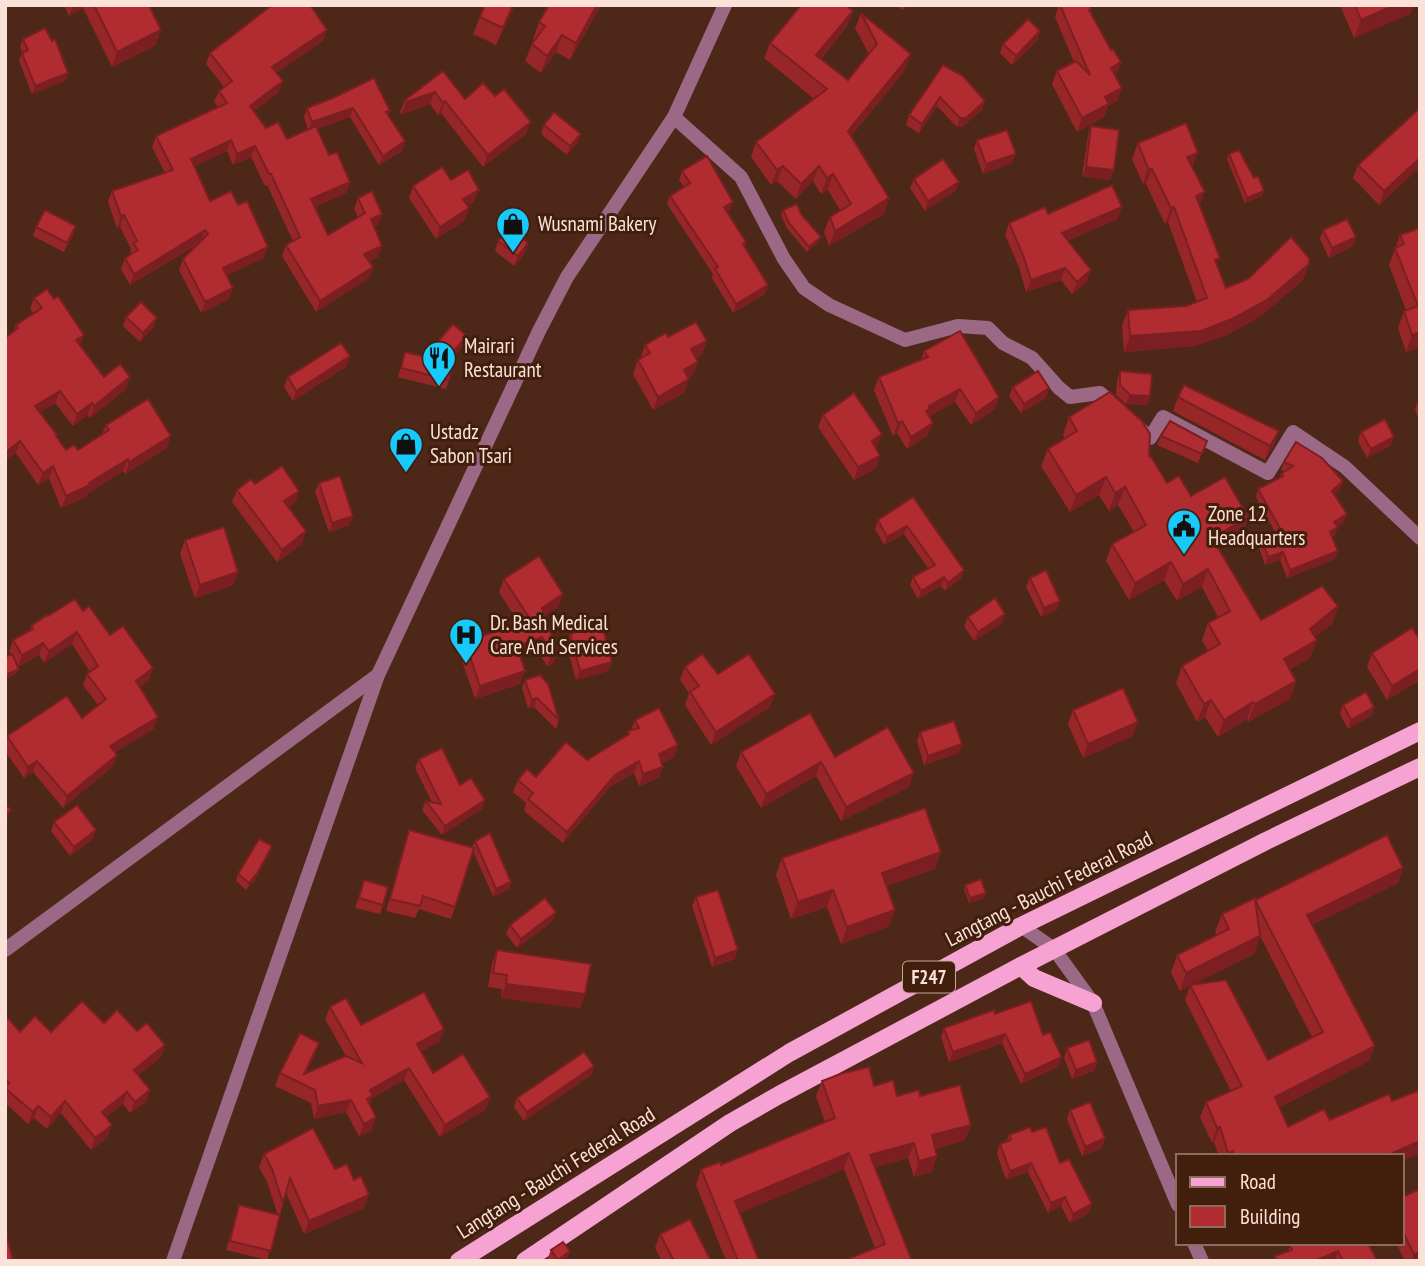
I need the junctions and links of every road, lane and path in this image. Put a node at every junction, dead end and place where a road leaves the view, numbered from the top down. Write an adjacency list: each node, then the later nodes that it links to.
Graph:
1 (724, 5): 2 (street)
2 (674, 117): 3 (street); 4 (street)
3 (1420, 538)
4 (378, 675): 9 (street); 15 (street)
5 (1420, 731): 7 (main road, Langtang - Bauchi Federal Road / F247)
6 (1420, 767): 8 (main road, F247)
7 (1021, 926): 8 (street); 16 (main road, Langtang - Bauchi Federal Road / F247)
8 (1054, 949): 10 (main road, F247); 11 (street)
9 (5, 950)
10 (1021, 965): 11 (main road); 14 (main road, F247)
11 (1093, 1003): 12 (street)
12 (1176, 1200)
13 (1195, 1245): 18 (street)
14 (544, 1255): 17 (main road, F247)
15 (173, 1261)
16 (459, 1261)
17 (525, 1261)
18 (1202, 1261)

